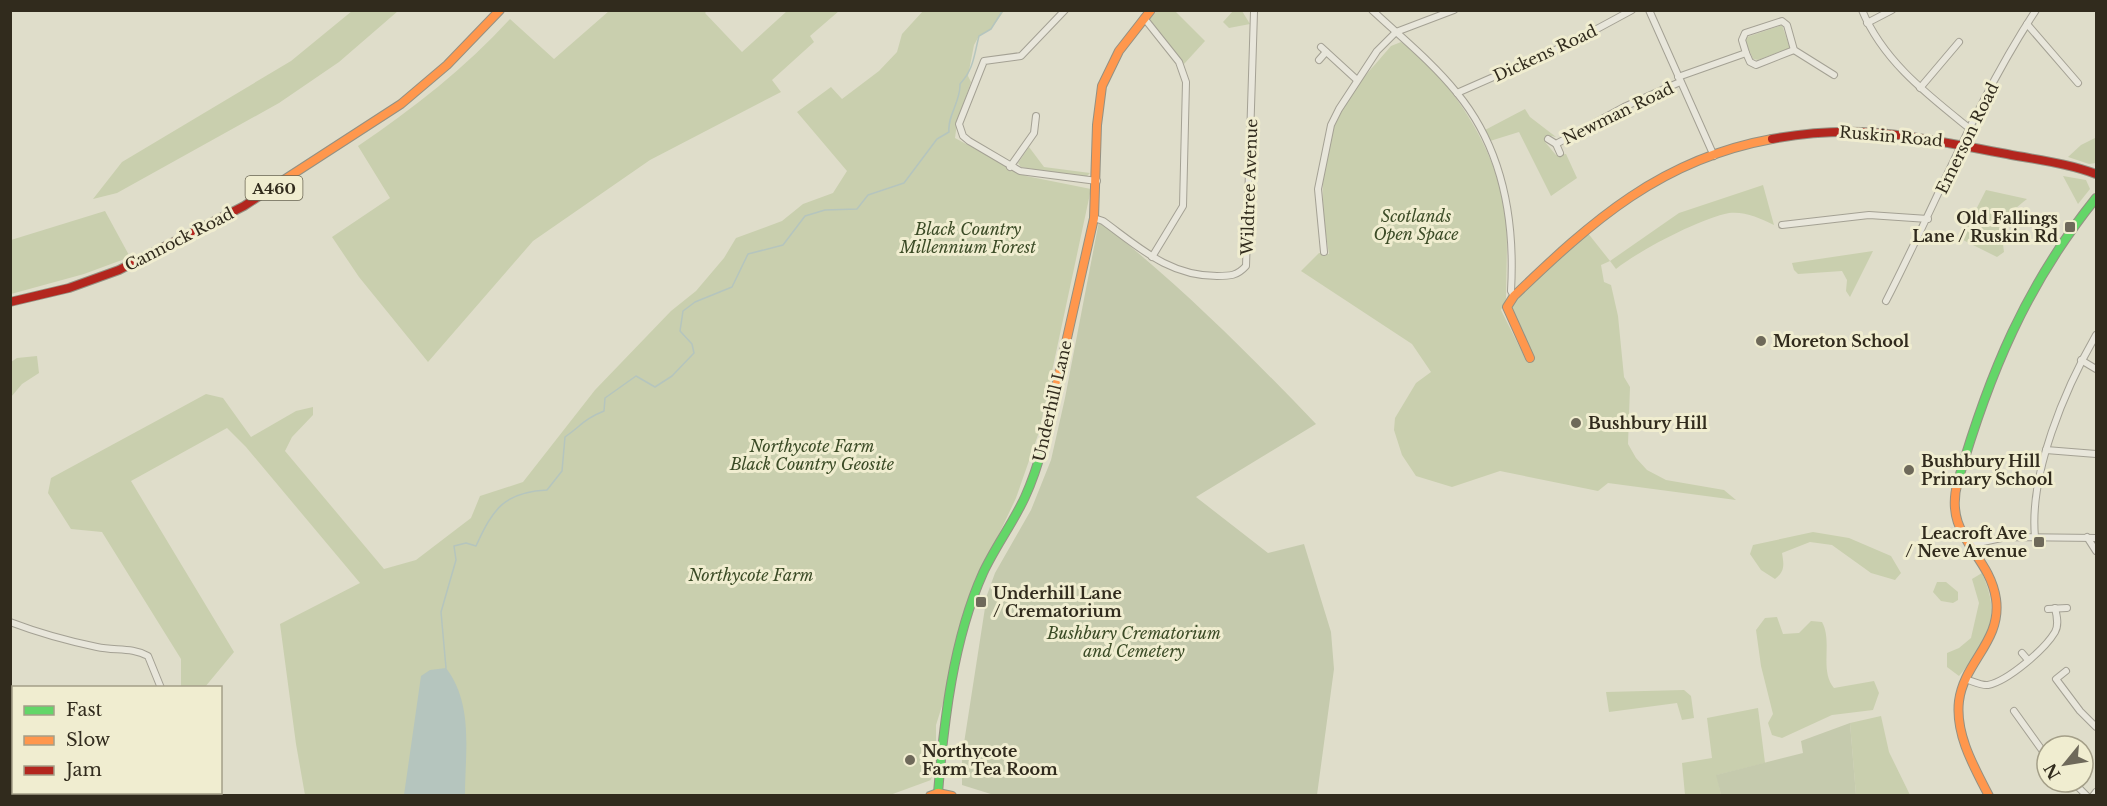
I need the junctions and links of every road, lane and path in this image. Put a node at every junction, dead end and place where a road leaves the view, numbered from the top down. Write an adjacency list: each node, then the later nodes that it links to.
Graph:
1 (500, 10): 46 (main road, Cannock Road / A460)
2 (1065, 10): 35 (street)
3 (1151, 10): 12 (main road, Underhill Lane)
4 (1372, 10): 15 (street)
5 (1454, 10): 15 (street)
6 (1632, 10): 27 (street, Dickens Road)
7 (1649, 10): 23 (street)
8 (1862, 10): 13 (street)
9 (1892, 10): 13 (street)
10 (2036, 10): 14 (street, Emerson Road)
11 (1254, 11): 43 (street, Wildtree Avenue)
12 (1144, 18): 37 (main road, Underhill Lane); 43 (street)
13 (1867, 23): 26 (street)
14 (2027, 24): 25 (street); 29 (street, Emerson Road)
15 (1396, 32): 24 (street); 27 (street)
16 (1959, 42): 26 (street)
17 (1321, 47): 19 (street)
18 (1794, 50): 20 (street); 20 (street); 22 (street)
19 (1326, 52): 21 (street); 24 (street)
20 (1746, 53): 23 (street, Newman Road)
21 (1319, 60)
22 (1834, 75)
23 (1679, 79): 31 (street, Newman Road); 34 (street)
24 (1358, 80): 42 (street)
25 (2078, 83)
26 (1920, 88): 29 (street)
27 (1457, 93): 44 (street)
28 (1036, 116): 35 (street)
29 (1969, 128): 32 (street, Emerson Road)
30 (1548, 139): 31 (street, Newman Road)
31 (1556, 144): 33 (street, Newman Road)
32 (1962, 144): 34 (main road, Ruskin Road); 36 (main road, Ruskin Road); 40 (street, Emerson Road)
33 (1560, 153)
34 (1714, 156): 44 (main road, Ruskin Road)
35 (1010, 166): 37 (street)
36 (2097, 174)
37 (1097, 181): 39 (main road, Underhill Lane)
38 (2097, 198): 56 (main road)
39 (1094, 218): 43 (street, Wildtree Avenue); 69 (main road, Underhill Lane)
40 (1928, 219): 41 (street); 45 (street, Emerson Road)
41 (1782, 225)
42 (1324, 252)
43 (1152, 257)
44 (1514, 296): 48 (main road)
45 (1886, 301)
46 (10, 302)
47 (2097, 335): 49 (street)
48 (1530, 358)
49 (2081, 360): 50 (street); 51 (street)
50 (2097, 369)
51 (2046, 450): 52 (street); 53 (street)
52 (2097, 454)
53 (2036, 537): 54 (street); 56 (street)
54 (2087, 537): 55 (street); 57 (street)
55 (2097, 538)
56 (1969, 544): 63 (main road)
57 (2097, 551)
58 (2067, 608): 61 (street)
59 (10, 622): 64 (street)
60 (2022, 653): 61 (street)
61 (2028, 660): 63 (street)
62 (2066, 671): 66 (street)
63 (1965, 679): 71 (main road)
64 (161, 686)
65 (2014, 711): 67 (street)
66 (2097, 727)
67 (2035, 740)
68 (2097, 792): 72 (street)
69 (934, 794): 70 (main road)
70 (952, 795)
71 (1989, 795)
72 (2093, 795)

